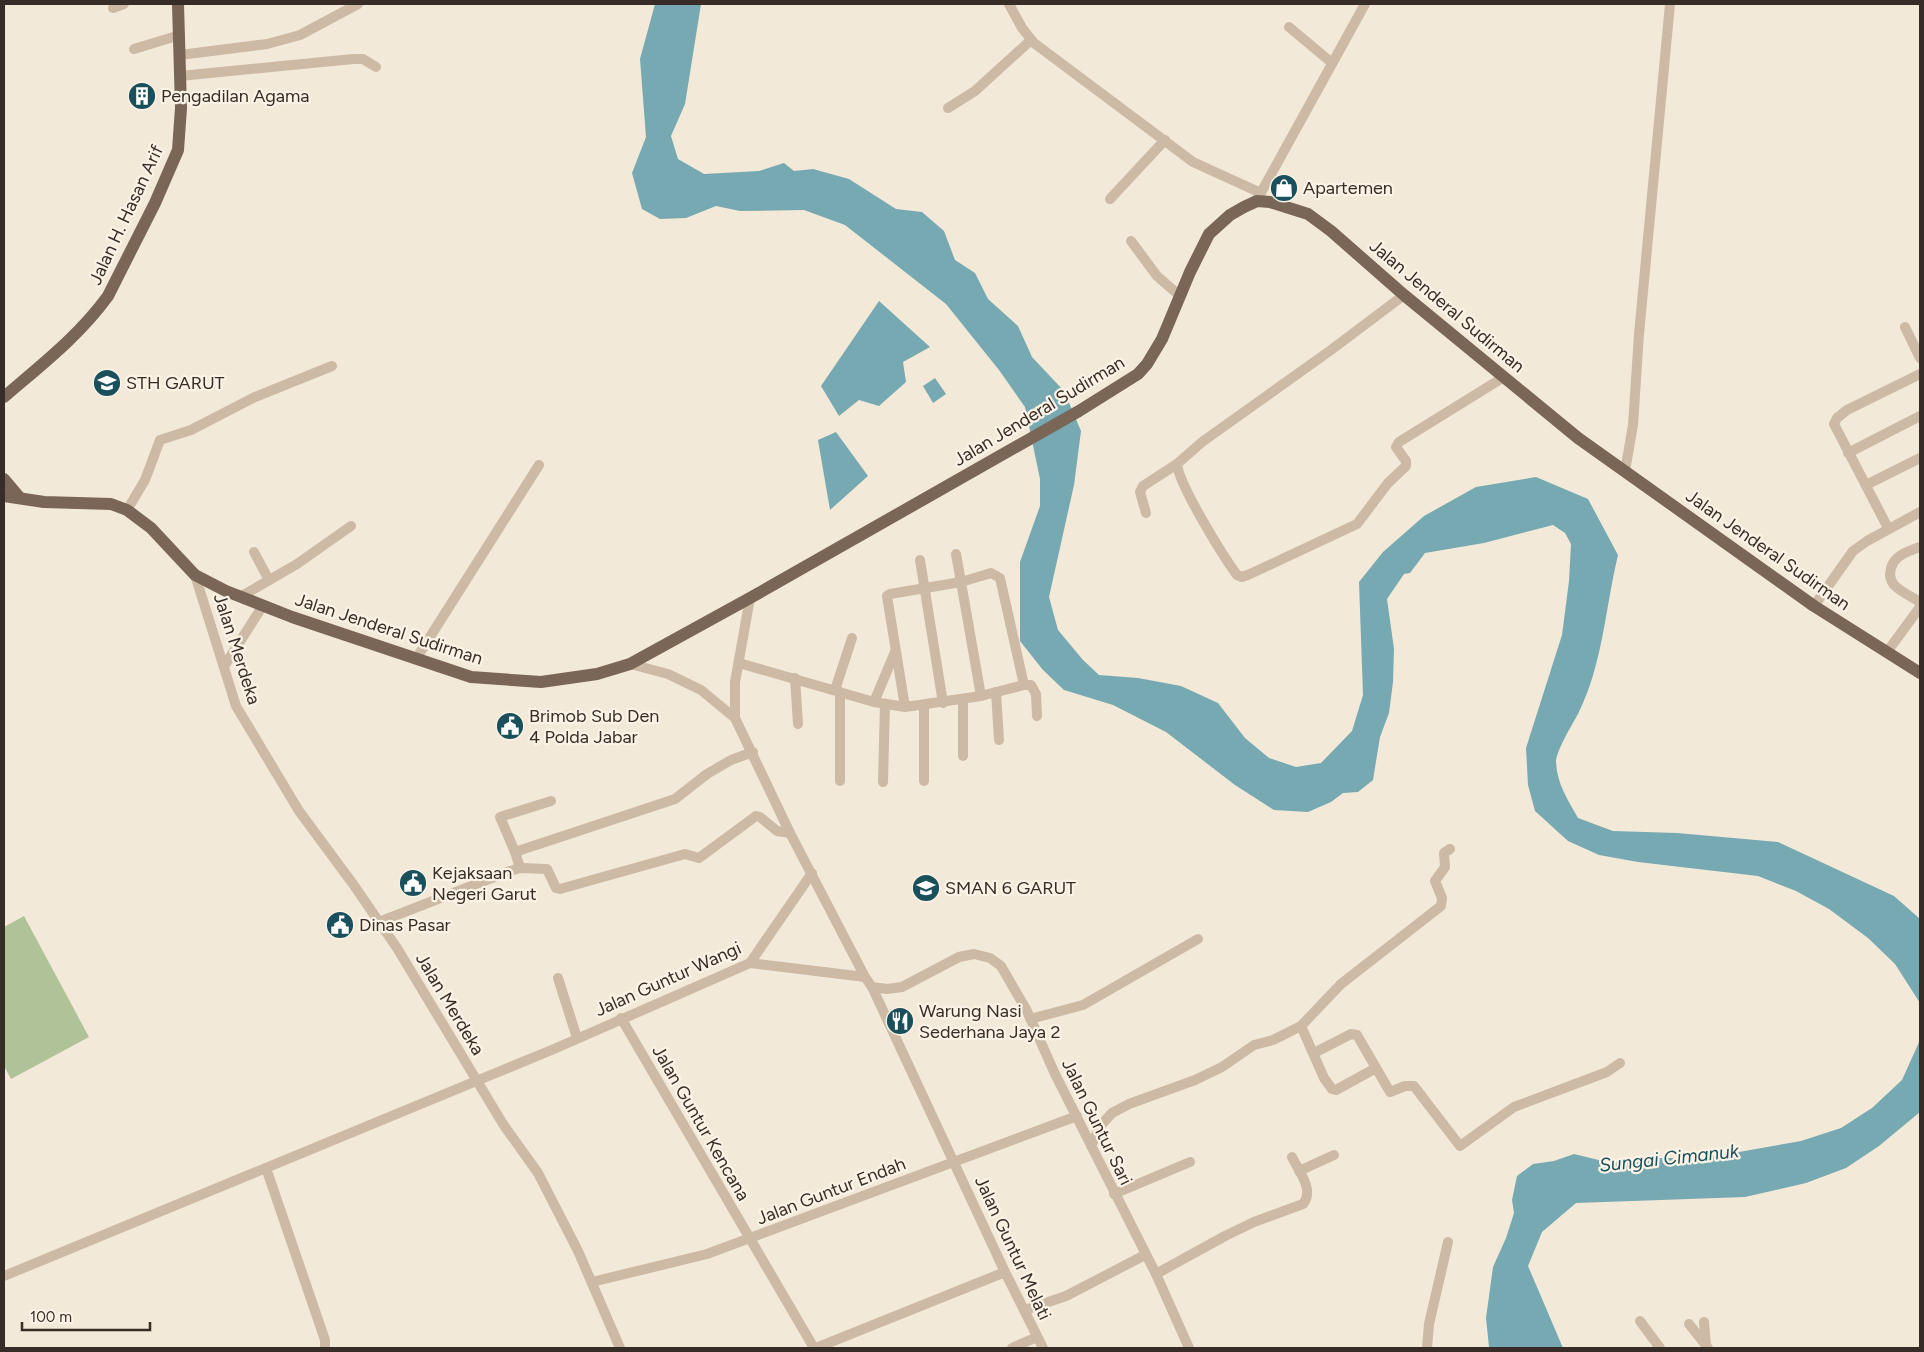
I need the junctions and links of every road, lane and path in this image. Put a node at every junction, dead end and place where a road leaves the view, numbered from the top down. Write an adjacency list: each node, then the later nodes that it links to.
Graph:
1 (124, 4): 7 (street)
2 (178, 4): 9 (main road, Jalan H. Hasan Arif)
3 (358, 4): 12 (street)
4 (1009, 4): 10 (street)
5 (1365, 4): 13 (street)
6 (1670, 4): 34 (street)
7 (113, 8)
8 (1290, 27): 13 (street)
9 (180, 35): 11 (street); 12 (main road, Jalan H. Hasan Arif)
10 (1031, 40): 16 (street); 17 (street)
11 (134, 49)
12 (180, 55): 15 (main road, Jalan H. Hasan Arif)
13 (1332, 63): 18 (street)
14 (376, 67): 15 (street)
15 (180, 76): 28 (main road, Jalan H. Hasan Arif)
16 (948, 108)
17 (1165, 140): 18 (street); 19 (street)
18 (1259, 197): 21 (main road, Jalan Jenderal Sudirman); 22 (main road, Jalan Jenderal Sudirman)
19 (1110, 199)
20 (1130, 241): 22 (street)
21 (1404, 295): 27 (main road, Jalan Jenderal Sudirman); 32 (street)
22 (1180, 296): 53 (main road, Jalan Jenderal Sudirman)
23 (1905, 327): 24 (street)
24 (1920, 358)
25 (332, 366): 39 (street)
26 (1920, 374): 30 (street)
27 (1504, 377): 32 (street); 34 (main road, Jalan Jenderal Sudirman)
28 (4, 396)
29 (1920, 416): 30 (street)
30 (1848, 453): 36 (street)
31 (1920, 458): 36 (street)
32 (1177, 464): 41 (street)
33 (539, 465): 61 (street)
34 (1625, 471): 55 (main road, Jalan Jenderal Sudirman)
35 (4, 479): 38 (main road)
36 (1866, 485): 43 (street)
37 (4, 496): 38 (main road, Jalan Jenderal Sudirman)
38 (20, 498): 39 (main road, Jalan Jenderal Sudirman)
39 (127, 510): 48 (main road, Jalan Jenderal Sudirman)
40 (1920, 512): 43 (street)
41 (1146, 513)
42 (351, 526): 49 (street)
43 (1888, 528): 55 (street)
44 (1920, 546): 54 (street)
45 (254, 552): 49 (street)
46 (956, 554): 50 (street)
47 (920, 560): 51 (street)
48 (195, 575): 52 (main road, Jalan Jenderal Sudirman); 64 (street, Jalan Merdeka)
49 (269, 580): 52 (street)
50 (961, 582): 51 (street); 67 (street); 70 (street)
51 (925, 587): 59 (street); 73 (street)
52 (240, 597): 56 (main road, Jalan Jenderal Sudirman)
53 (750, 598): 62 (street); 63 (main road, Jalan Jenderal Sudirman)
54 (1920, 602)
55 (1814, 606): 60 (main road, Jalan Jenderal Sudirman)
56 (262, 607): 61 (main road, Jalan Jenderal Sudirman); 64 (street)
57 (1920, 607): 60 (street)
58 (852, 638): 68 (street)
59 (895, 652): 72 (street); 76 (street)
60 (1887, 652): 65 (main road, Jalan Jenderal Sudirman)
61 (416, 658): 63 (main road, Jalan Jenderal Sudirman)
62 (739, 663): 66 (street); 78 (street)
63 (630, 664): 78 (street)
64 (225, 665): 92 (street, Jalan Merdeka)
65 (1920, 673)
66 (796, 678): 68 (street); 79 (street)
67 (1024, 685): 69 (street); 77 (street)
68 (837, 691): 72 (street); 83 (street)
69 (996, 692): 70 (street); 80 (street)
70 (981, 696): 71 (street)
71 (963, 699): 73 (street); 82 (street)
72 (874, 702): 74 (street)
73 (943, 703): 75 (street)
74 (885, 704): 76 (street); 85 (street)
75 (924, 705): 76 (street); 84 (street)
76 (905, 707)
77 (1037, 716)
78 (735, 718): 81 (street)
79 (798, 724)
80 (999, 740)
81 (753, 752): 87 (street); 89 (street)
82 (963, 756)
83 (840, 781)
84 (924, 781)
85 (883, 782)
86 (551, 801): 89 (street)
87 (790, 833): 90 (street); 91 (street)
88 (1450, 849): 100 (street)
89 (514, 852): 90 (street)
90 (520, 868): 92 (street)
91 (812, 873): 94 (street, Jalan Guntur Wangi); 95 (street)
92 (379, 922): 105 (street, Jalan Merdeka)
93 (1198, 938): 99 (street)
94 (750, 964): 95 (street); 98 (street, Jalan Guntur Wangi)
95 (865, 977): 97 (street)
96 (558, 978): 101 (street)
97 (872, 988): 99 (street, Jalan Guntur Sari); 110 (street, Jalan Guntur Melati)
98 (621, 1018): 101 (street, Jalan Guntur Wangi); 115 (street, Jalan Guntur Kencana)
99 (1030, 1019): 106 (street, Jalan Guntur Sari)
100 (1301, 1026): 102 (street); 107 (street)
101 (577, 1038): 105 (street, Jalan Guntur Wangi)
102 (1314, 1054): 104 (street); 104 (street)
103 (1620, 1063): 104 (street)
104 (1376, 1068)
105 (477, 1080): 112 (street, Jalan Guntur Wangi); 121 (street, Jalan Merdeka)
106 (1077, 1116): 107 (street, Jalan Guntur Sari); 110 (street, Jalan Guntur Endah)
107 (1091, 1146): 114 (street, Jalan Guntur Sari)
108 (1334, 1155): 113 (street)
109 (1292, 1157): 113 (street)
110 (954, 1162): 115 (street, Jalan Guntur Endah); 118 (street, Jalan Guntur Melati)
111 (1190, 1162): 114 (street)
112 (266, 1168): 120 (street, Jalan Guntur Wangi); 130 (street)
113 (1299, 1172): 119 (street)
114 (1114, 1194): 117 (street, Jalan Guntur Sari)
115 (750, 1238): 121 (street, Jalan Guntur Endah); 131 (street, Jalan Guntur Kencana)
116 (1448, 1242): 135 (street)
117 (1145, 1255): 119 (street, Jalan Guntur Sari); 122 (street)
118 (1005, 1272): 122 (street, Jalan Guntur Melati); 127 (street)
119 (1156, 1274): 134 (street, Jalan Guntur Sari)
120 (4, 1276)
121 (592, 1282): 128 (street, Jalan Merdeka)
122 (1025, 1310): 126 (street, Jalan Guntur Melati)
123 (1640, 1321): 136 (street)
124 (1704, 1322): 129 (street)
125 (1688, 1324): 129 (street)
126 (1037, 1337): 132 (street); 133 (street, Jalan Guntur Melati)
127 (830, 1346): 131 (street)
128 (616, 1347)
129 (1707, 1347)
130 (325, 1348)
131 (815, 1348)
132 (1012, 1348)
133 (1043, 1348)
134 (1189, 1348)
135 (1427, 1348)
136 (1660, 1348)

